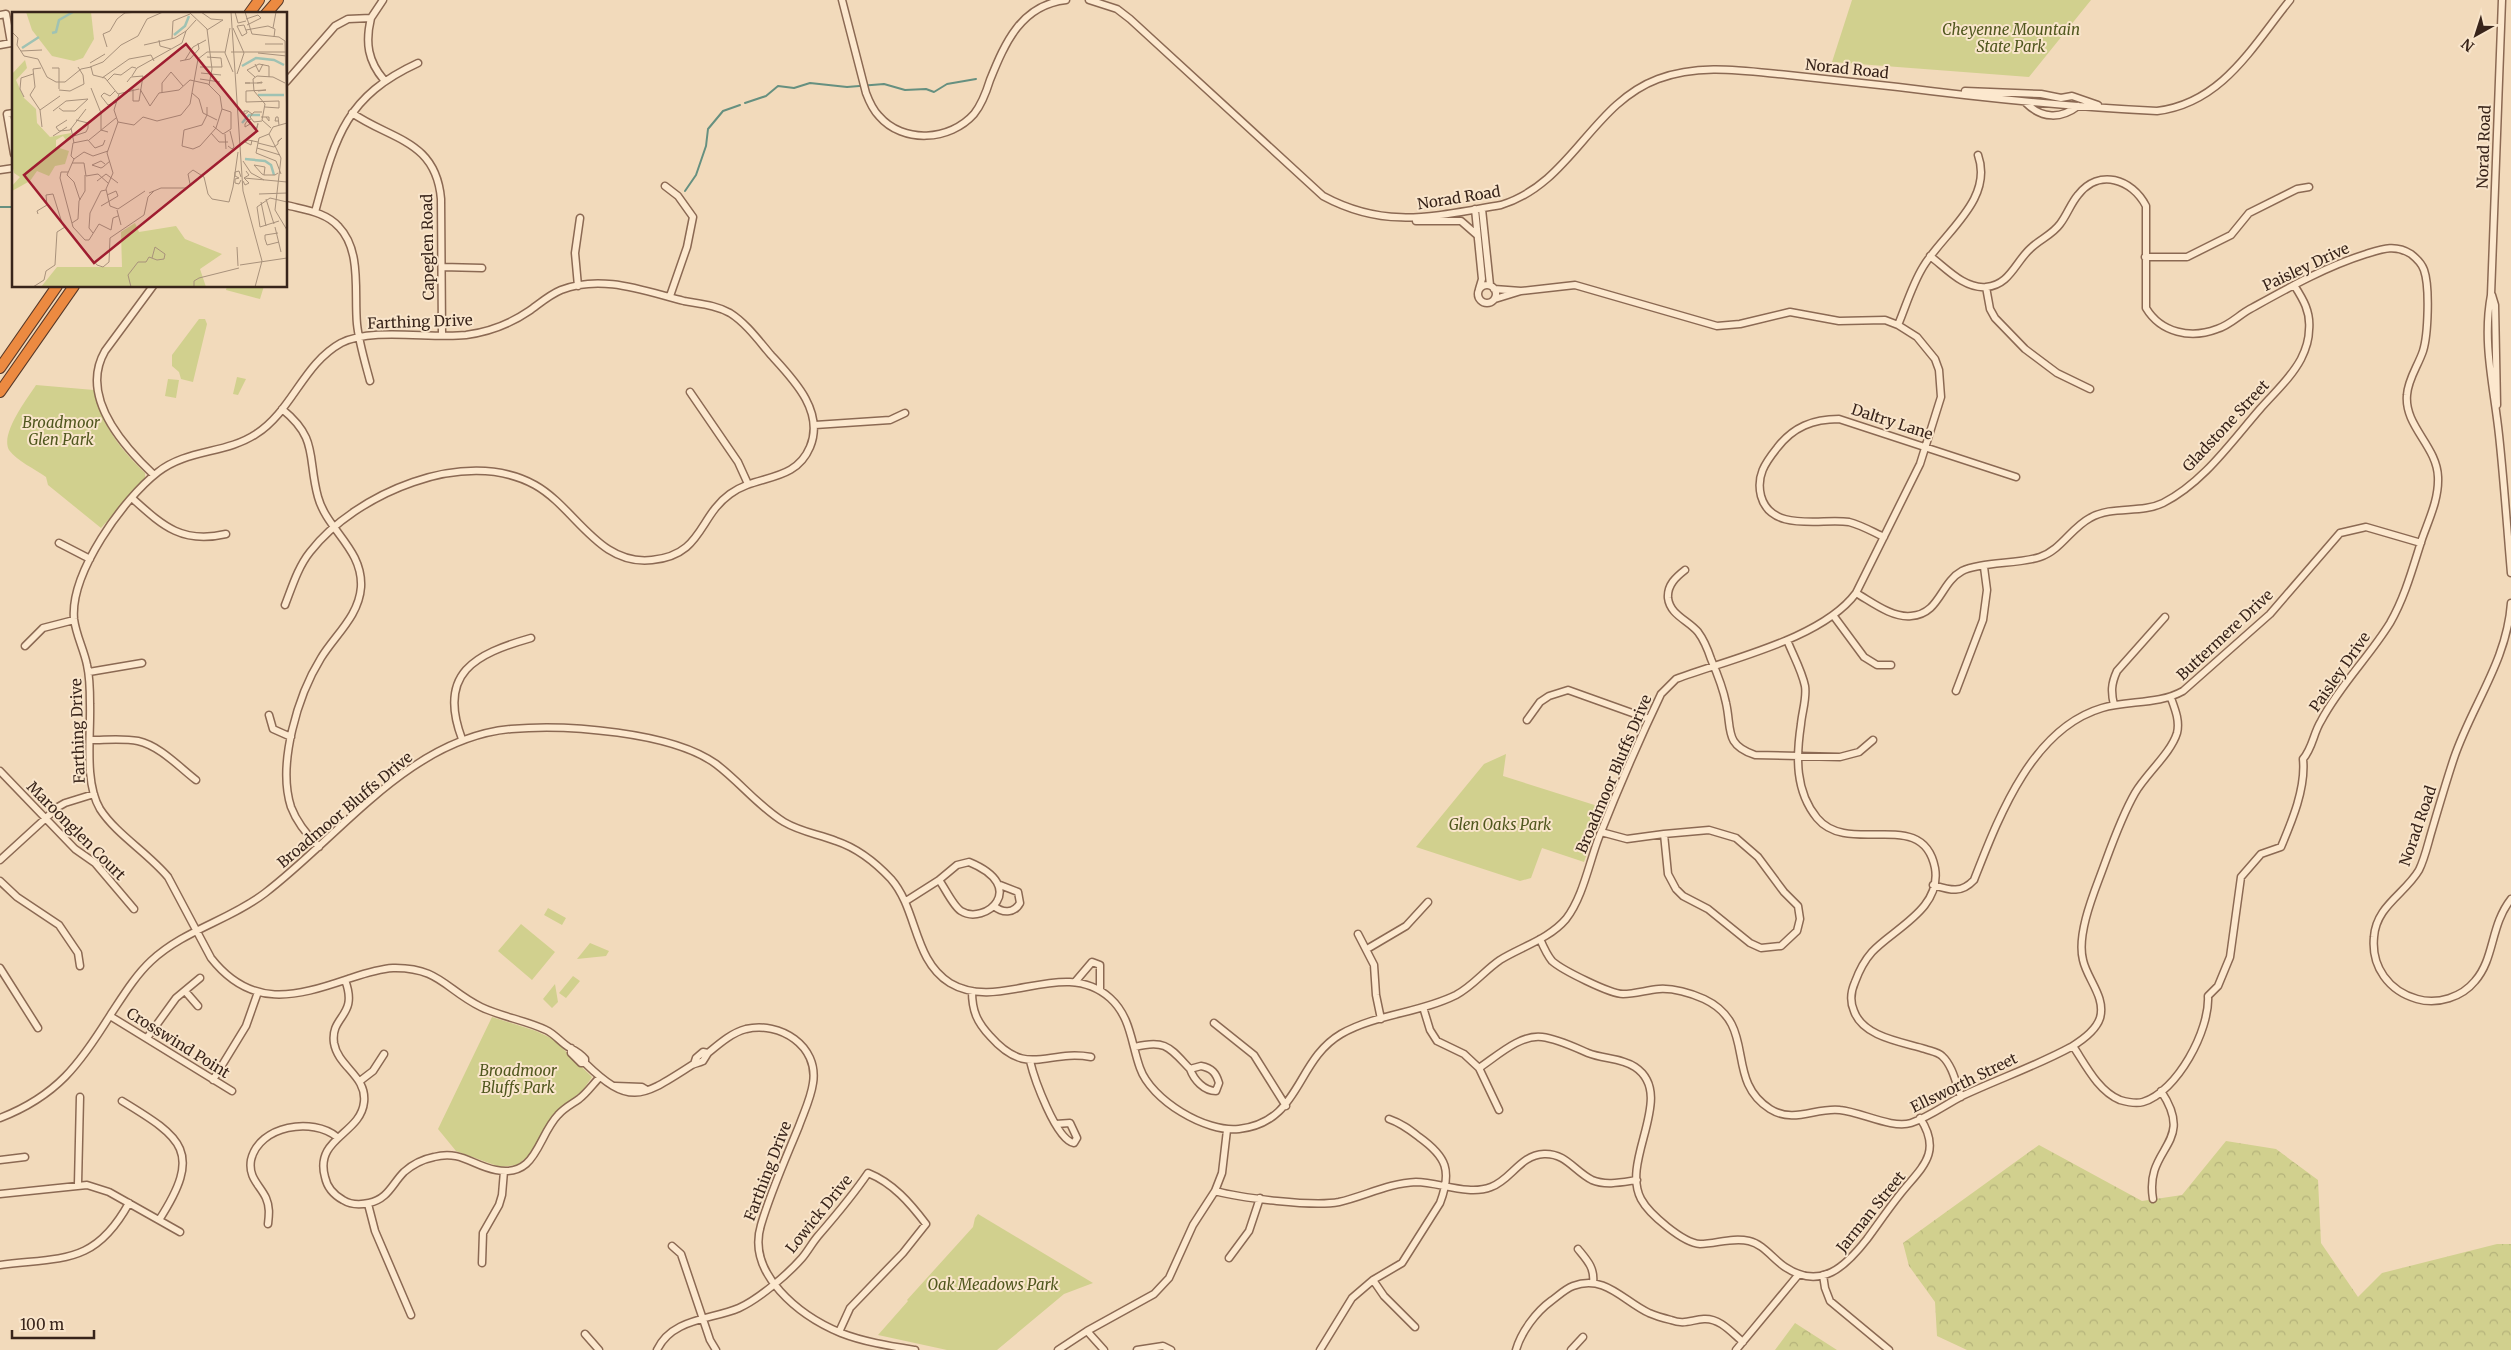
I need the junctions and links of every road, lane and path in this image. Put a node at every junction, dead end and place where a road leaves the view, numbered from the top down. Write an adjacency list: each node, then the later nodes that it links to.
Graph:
1 (277, 0): 10 (highway)
2 (383, 0): 12 (street)
3 (842, 0): 4 (street)
4 (1066, 0)
5 (1089, 0): 31 (street, Norad Road)
6 (2290, 0): 20 (street, Norad Road)
7 (2502, 0): 69 (street, Norad Road)
8 (258, 1): 9 (highway)
9 (250, 12)
10 (268, 12)
11 (0, 15): 13 (street)
12 (371, 18): 15 (street); 16 (street)
13 (0, 45)
14 (418, 63): 16 (street)
15 (288, 80)
16 (384, 80): 22 (street)
17 (1921, 90): 18 (street, Norad Road); 20 (street, Norad Road); 28 (street, Norad Road)
18 (2026, 103): 19 (street, Norad Road); 19 (street, Norad Road)
19 (2079, 106): 20 (street, Norad Road)
20 (2121, 109)
21 (12, 113): 23 (street)
22 (352, 113): 29 (street); 35 (street, Capeglen Road)
23 (12, 143)
24 (1978, 155): 33 (street)
25 (665, 186): 46 (street)
26 (2309, 187): 34 (street)
27 (288, 205): 29 (street)
28 (1478, 209): 31 (street, Norad Road); 32 (street); 39 (street)
29 (315, 212): 49 (street)
30 (580, 218): 38 (street)
31 (1405, 219): 32 (street)
32 (1478, 236): 44 (street)
33 (1930, 256): 40 (street); 48 (street)
34 (2145, 257): 37 (street, Paisley Drive); 40 (street, Paisley Drive)
35 (442, 267): 36 (street); 50 (street, Capeglen Road)
36 (482, 268)
37 (2294, 285): 67 (street, Paisley Drive); 71 (street, Gladstone Street)
38 (578, 286): 46 (street, Farthing Drive); 50 (street, Farthing Drive)
39 (1492, 287): 44 (street); 45 (street, Broadmoor Bluffs Drive); 47 (street)
40 (1986, 287): 53 (street)
41 (56, 288): 51 (highway)
42 (73, 288): 54 (highway)
43 (152, 288): 60 (street)
44 (1479, 289): 47 (street)
45 (1521, 291): 47 (street, Broadmoor Bluffs Drive); 48 (street, Broadmoor Bluffs Drive)
46 (670, 296): 58 (street, Farthing Drive)
47 (1494, 299)
48 (1898, 325): 59 (street, Broadmoor Bluffs Drive)
49 (359, 336): 50 (street, Farthing Drive); 52 (street); 56 (street, Farthing Drive)
50 (442, 336)
51 (0, 368)
52 (370, 380)
53 (2090, 389)
54 (0, 392)
55 (690, 392): 62 (street)
56 (282, 409): 60 (street, Farthing Drive); 64 (street)
57 (904, 413): 58 (street)
58 (815, 425): 62 (street)
59 (1926, 446): 61 (street, Daltry Lane); 66 (street, Broadmoor Bluffs Drive); 66 (street, Daltry Lane)
60 (154, 475): 63 (street, Farthing Drive)
61 (2016, 477)
62 (748, 484): 64 (street)
63 (133, 499): 65 (street); 70 (street, Farthing Drive)
64 (335, 528): 76 (street); 93 (street)
65 (226, 534)
66 (1884, 537): 74 (street, Broadmoor Bluffs Drive)
67 (2421, 543): 88 (street, Buttermere Drive); 146 (street, Paisley Drive)
68 (59, 544): 70 (street)
69 (2510, 545): 73 (street, Norad Road)
70 (90, 559): 79 (street, Farthing Drive)
71 (1984, 566): 74 (street, Gladstone Street); 87 (street)
72 (1685, 570): 84 (street)
73 (2511, 573)
74 (1856, 593): 77 (street, Broadmoor Bluffs Drive)
75 (2511, 603): 110 (street, Norad Road)
76 (285, 605)
77 (1832, 614): 81 (street, Broadmoor Bluffs Drive); 85 (street)
78 (2165, 617): 89 (street)
79 (74, 620): 82 (street); 86 (street, Farthing Drive)
80 (531, 638): 94 (street)
81 (1787, 640): 84 (street, Broadmoor Bluffs Drive); 97 (street)
82 (25, 646)
83 (142, 663): 86 (street)
84 (1714, 665): 91 (street, Broadmoor Bluffs Drive); 97 (street)
85 (1891, 665)
86 (88, 672): 95 (street, Farthing Drive)
87 (1956, 691)
88 (2171, 698): 89 (street, Buttermere Drive); 135 (street, Ellsworth Street)
89 (2114, 706): 109 (street, Buttermere Drive)
90 (269, 714): 93 (street)
91 (1649, 719): 92 (street); 102 (street, Broadmoor Bluffs Drive)
92 (1527, 720)
93 (291, 737): 104 (street)
94 (462, 739): 104 (street, Broadmoor Bluffs Drive); 111 (street, Broadmoor Bluffs Drive)
95 (90, 740): 99 (street); 100 (street, Farthing Drive)
96 (1873, 740): 97 (street)
97 (1798, 756): 109 (street)
98 (0, 771): 101 (street, Maroonglen Court)
99 (196, 780)
100 (94, 794): 101 (street); 115 (street, Farthing Drive)
101 (45, 818): 105 (street); 114 (street, Maroonglen Court)
102 (1601, 832): 103 (street); 117 (street, Broadmoor Bluffs Drive)
103 (1664, 834): 103 (street)
104 (319, 847): 115 (street, Broadmoor Bluffs Drive)
105 (0, 860)
106 (939, 880): 108 (street); 111 (street); 113 (street)
107 (0, 881): 119 (street)
108 (1000, 885): 113 (street); 113 (street)
109 (1934, 885): 148 (street)
110 (2511, 898)
111 (906, 901): 126 (street, Broadmoor Bluffs Drive)
112 (1428, 902): 118 (street)
113 (994, 906)
114 (134, 909)
115 (196, 931): 127 (street, Farthing Drive); 130 (street, Broadmoor Bluffs Drive)
116 (1358, 934): 118 (street)
117 (1540, 939): 129 (street, Broadmoor Bluffs Drive); 153 (street, Ellsworth Street)
118 (1366, 949): 131 (street)
119 (80, 966)
120 (0, 968): 133 (street)
121 (200, 978): 125 (street)
122 (345, 980): 127 (street, Farthing Drive); 142 (street, Farthing Drive); 144 (street)
123 (1075, 982): 124 (street, Broadmoor Bluffs Drive); 124 (street); 126 (street, Broadmoor Bluffs Drive)
124 (1100, 990): 136 (street, Broadmoor Bluffs Drive)
125 (185, 991): 128 (street); 134 (street)
126 (972, 991): 139 (street)
127 (258, 992): 143 (street)
128 (198, 1006)
129 (1423, 1007): 131 (street, Broadmoor Bluffs Drive); 140 (street)
130 (110, 1016): 134 (street, Crosswind Point); 152 (street, Broadmoor Bluffs Drive)
131 (1381, 1019): 150 (street, Broadmoor Bluffs Drive)
132 (1214, 1023): 150 (street)
133 (38, 1028)
134 (147, 1038): 143 (street, Crosswind Point)
135 (2073, 1046): 146 (street); 148 (street, Ellsworth Street)
136 (1135, 1047): 141 (street); 156 (street, Broadmoor Bluffs Drive)
137 (384, 1054): 144 (street)
138 (1090, 1057): 139 (street)
139 (1030, 1061): 155 (street)
140 (1479, 1068): 151 (street); 161 (street)
141 (1190, 1069): 141 (street)
142 (600, 1077): 160 (street); 181 (street, Farthing Drive)
143 (213, 1080): 145 (street, Crosswind Point)
144 (360, 1081): 157 (street)
145 (232, 1091)
146 (2161, 1091): 167 (street)
147 (80, 1097): 162 (street)
148 (1961, 1097): 153 (street, Ellsworth Street)
149 (122, 1101): 170 (street)
150 (1286, 1106): 156 (street, Broadmoor Bluffs Drive)
151 (1499, 1110)
152 (0, 1118)
153 (1920, 1118): 179 (street, Jarman Street)
154 (1389, 1119): 163 (street)
155 (1056, 1124)
156 (1227, 1130): 164 (street)
157 (337, 1137): 169 (street); 171 (street)
158 (25, 1157): 159 (street)
159 (0, 1160)
160 (504, 1171): 169 (street); 176 (street)
161 (1637, 1180): 163 (street); 178 (street)
162 (78, 1184): 165 (street); 168 (street)
163 (1445, 1185): 166 (street); 180 (street)
164 (1215, 1191): 166 (street); 186 (street)
165 (0, 1194)
166 (1260, 1198): 175 (street)
167 (2153, 1198)
168 (129, 1203): 170 (street); 177 (street)
169 (368, 1204): 183 (street)
170 (159, 1220): 172 (street)
171 (268, 1224)
172 (180, 1232)
173 (672, 1246): 184 (street)
174 (1578, 1249): 182 (street)
175 (1230, 1258)
176 (482, 1263)
177 (0, 1266)
178 (1799, 1274): 179 (street, Jarman Street); 190 (street)
179 (1823, 1275): 203 (street)
180 (1373, 1280): 185 (street); 199 (street)
181 (773, 1283): 184 (street, Lowick Drive); 187 (street, Farthing Drive); 187 (street, Lowick Drive)
182 (1593, 1283): 190 (street); 200 (street)
183 (411, 1315)
184 (703, 1319): 192 (street, Lowick Drive); 193 (street)
185 (1415, 1327)
186 (1087, 1331): 195 (street); 196 (street)
187 (840, 1332): 194 (street, Farthing Drive)
188 (585, 1334): 191 (street)
189 (1583, 1337): 201 (street)
190 (1743, 1342): 202 (street)
191 (599, 1350)
192 (657, 1350)
193 (716, 1350)
194 (914, 1350)
195 (1058, 1350)
196 (1104, 1350)
197 (1137, 1350): 198 (street)
198 (1171, 1350)
199 (1320, 1350)
200 (1516, 1350)
201 (1571, 1350)
202 (1736, 1350)
203 (1889, 1350)

